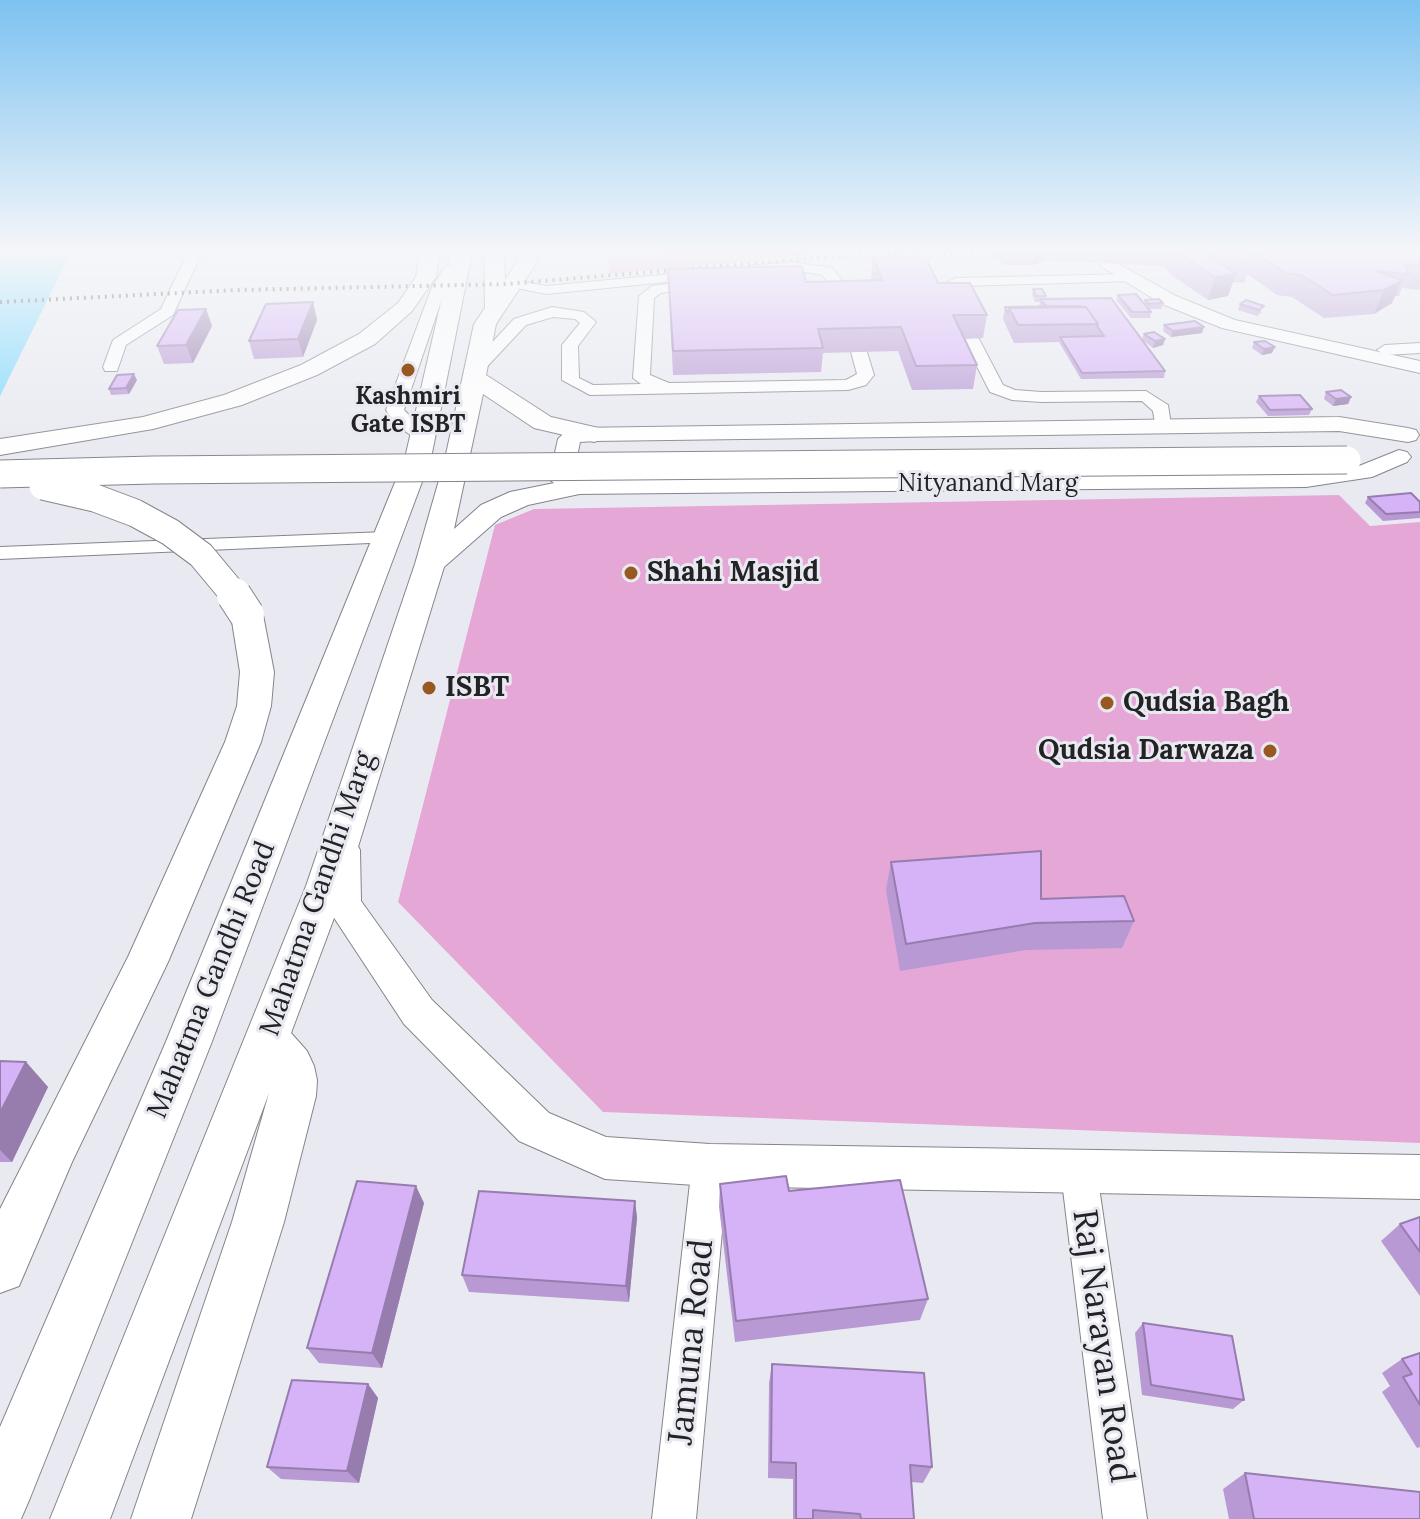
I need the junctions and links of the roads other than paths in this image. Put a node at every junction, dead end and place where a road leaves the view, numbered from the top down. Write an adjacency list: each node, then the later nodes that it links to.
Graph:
1 (151, 323): 16 (street)
2 (386, 323): 24 (highway)
3 (426, 323): 25 (street)
4 (451, 323): 25 (highway, Mahatma Gandhi Marg)
5 (486, 323): 18 (highway, Mahatma Gandhi Marg)
6 (520, 323): 18 (street)
7 (587, 323): 19 (street)
8 (645, 323): 19 (street)
9 (1226, 323): 17 (main road)
10 (1260, 323): 13 (main road)
11 (971, 339): 20 (street)
12 (1420, 348): 13 (street)
13 (1385, 350): 15 (main road)
14 (859, 352): 19 (street)
15 (1420, 358)
16 (111, 367)
17 (1420, 367)
18 (475, 373): 21 (highway); 25 (highway, Mahatma Gandhi Marg)
19 (669, 389)
20 (1162, 425): 21 (main road, Nityanand Marg); 23 (main road, Nityanand Marg)
21 (594, 434): 28 (main road)
22 (1326, 442): 23 (main road); 24 (highway)
23 (1412, 446): 26 (main road); 28 (main road, Nityanand Marg)
24 (0, 448)
25 (433, 452): 29 (highway, Mahatma Gandhi Road); 31 (highway, Mahatma Gandhi Marg)
26 (1347, 460): 27 (highway, bridge)
27 (0, 476): 37 (highway, bridge)
28 (574, 487): 31 (highway)
29 (386, 538): 30 (street); 38 (highway, Mahatma Gandhi Road)
30 (0, 553)
31 (430, 564): 32 (highway, Mahatma Gandhi Marg)
32 (343, 827): 33 (highway, Mahatma Gandhi Marg); 34 (main road)
33 (267, 1038): 39 (highway, Mahatma Gandhi Marg); 40 (highway)
34 (710, 1165): 35 (main road); 41 (street, Jamuna Road)
35 (1079, 1173): 36 (main road); 42 (street, Raj Narayan Road)
36 (1420, 1177)
37 (0, 1267)
38 (0, 1498)
39 (80, 1519)
40 (161, 1519)
41 (674, 1519)
42 (1125, 1519)

